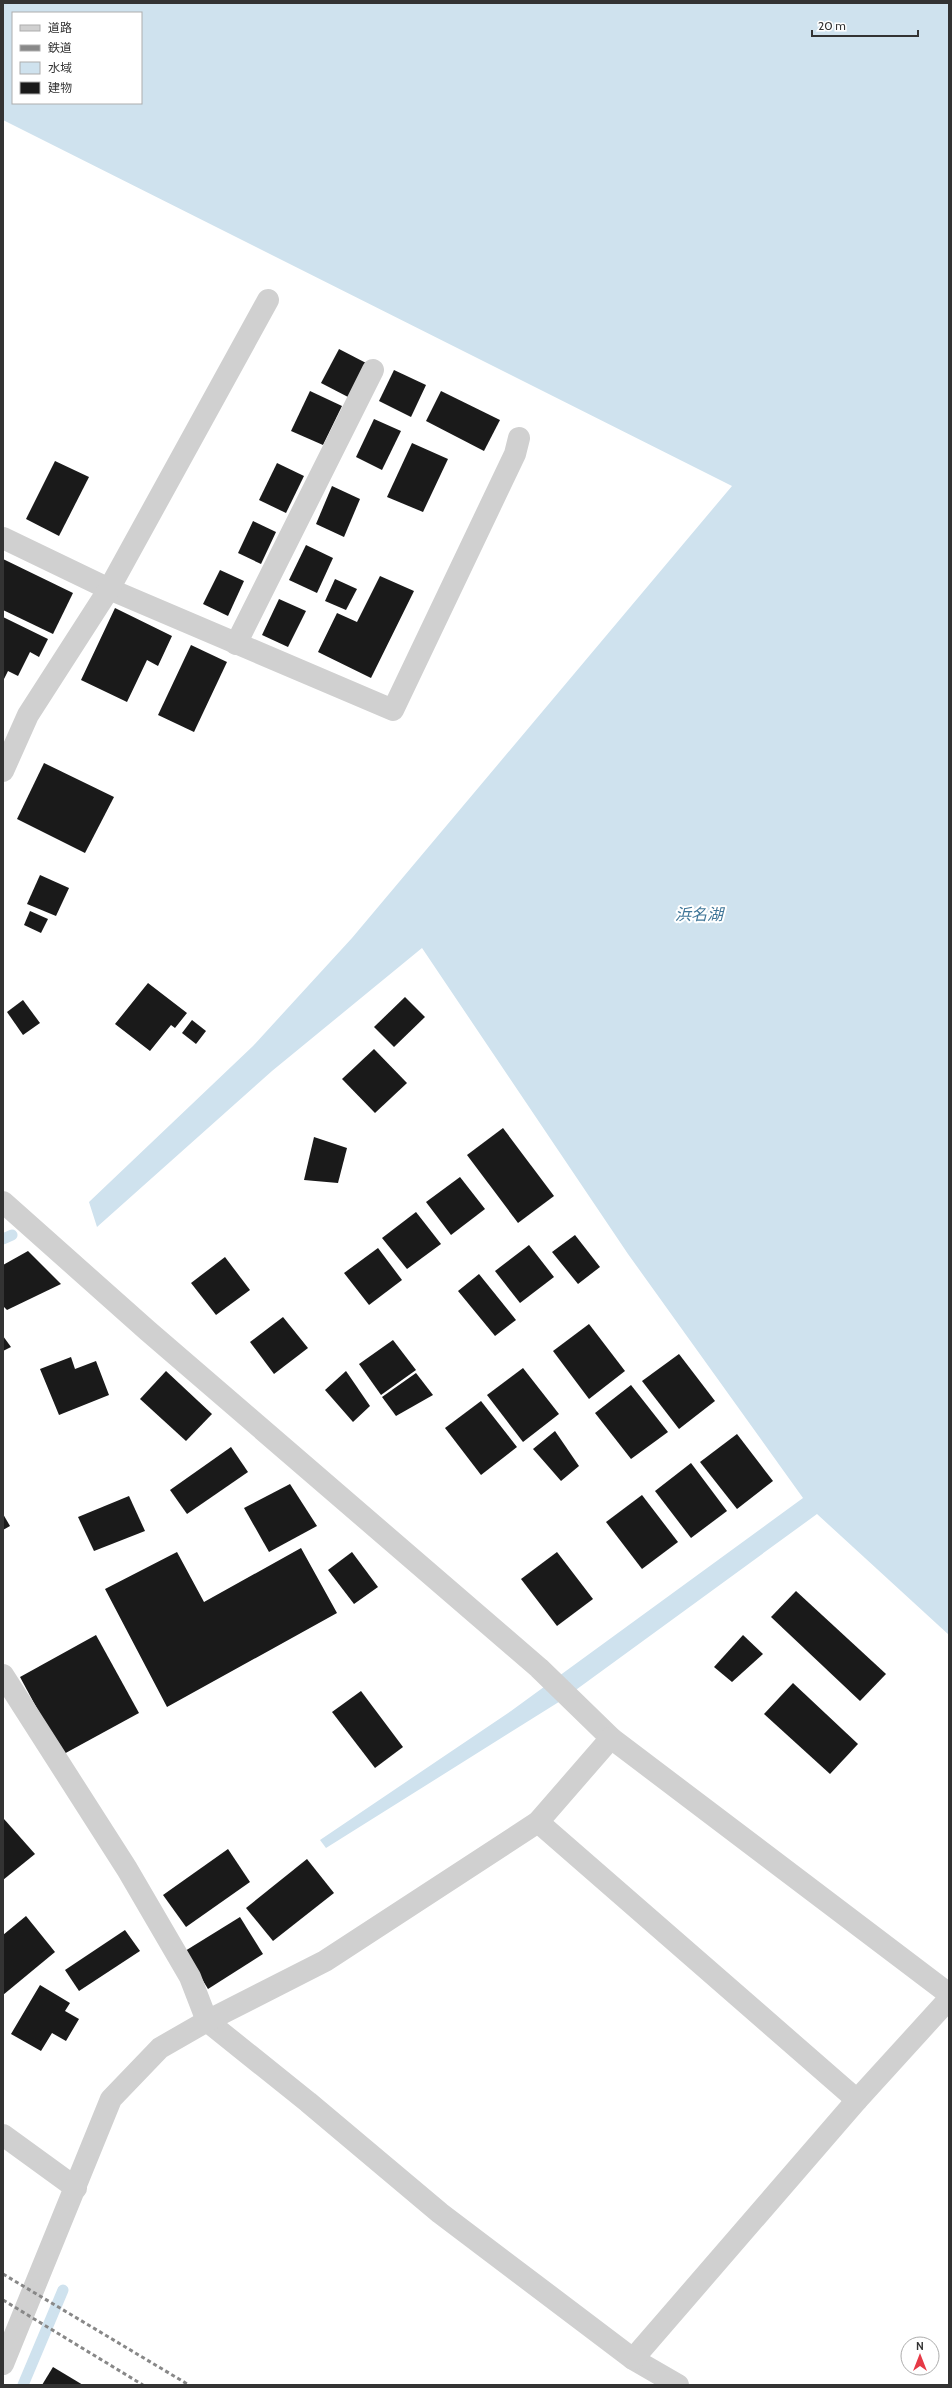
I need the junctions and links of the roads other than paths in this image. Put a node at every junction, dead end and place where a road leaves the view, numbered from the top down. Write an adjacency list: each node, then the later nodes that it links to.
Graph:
1 (268, 300): 5 (street)
2 (373, 370): 6 (street)
3 (519, 438): 6 (street)
4 (3, 538): 5 (street)
5 (109, 589): 6 (street); 7 (street)
6 (236, 644)
7 (3, 771)
8 (3, 1202): 10 (street)
9 (3, 1675): 14 (street)
10 (611, 1738): 11 (street); 12 (street)
11 (538, 1822): 14 (street); 15 (street)
12 (949, 1994)
13 (949, 1999): 15 (street)
14 (207, 2021): 17 (street); 18 (street)
15 (857, 2100): 18 (street)
16 (3, 2135): 17 (street)
17 (76, 2188): 19 (street)
18 (633, 2359): 20 (street)
19 (3, 2364)
20 (678, 2385)

